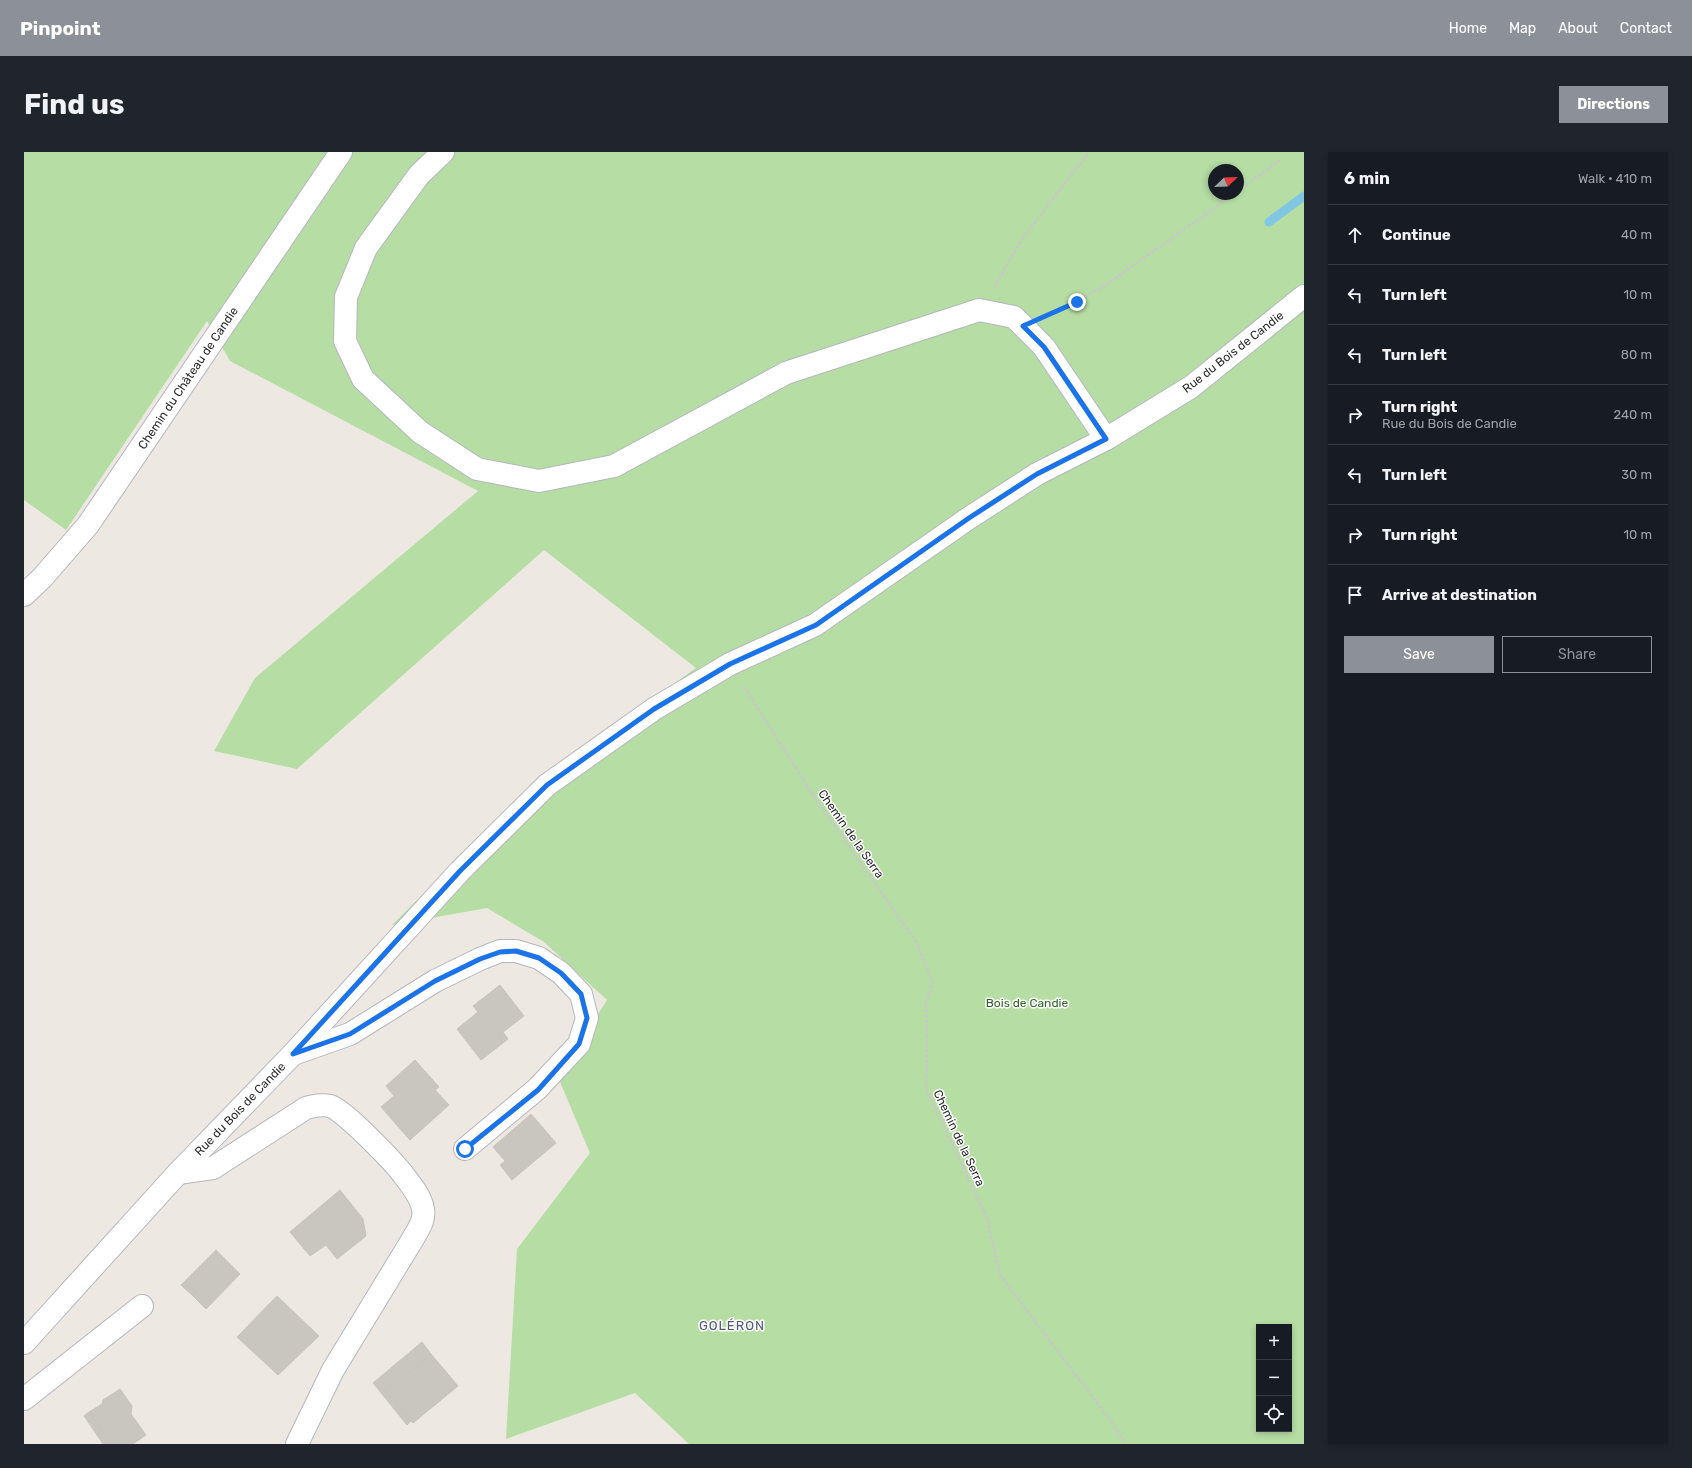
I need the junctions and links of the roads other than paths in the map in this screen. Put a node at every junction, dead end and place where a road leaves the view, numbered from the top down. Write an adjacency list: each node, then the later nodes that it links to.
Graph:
1 (341, 152): 5 (street, Chemin du Château de Candie)
2 (443, 152): 4 (street)
3 (1304, 296): 4 (street, Rue du Bois de Candie)
4 (1106, 439): 6 (street, Rue du Bois de Candie)
5 (24, 594)
6 (293, 1054): 7 (street); 8 (street, Rue du Bois de Candie)
7 (465, 1149)
8 (178, 1173): 10 (street, Rue du Bois de Candie); 12 (street)
9 (142, 1306): 11 (street)
10 (24, 1344)
11 (24, 1399)
12 (297, 1444)

